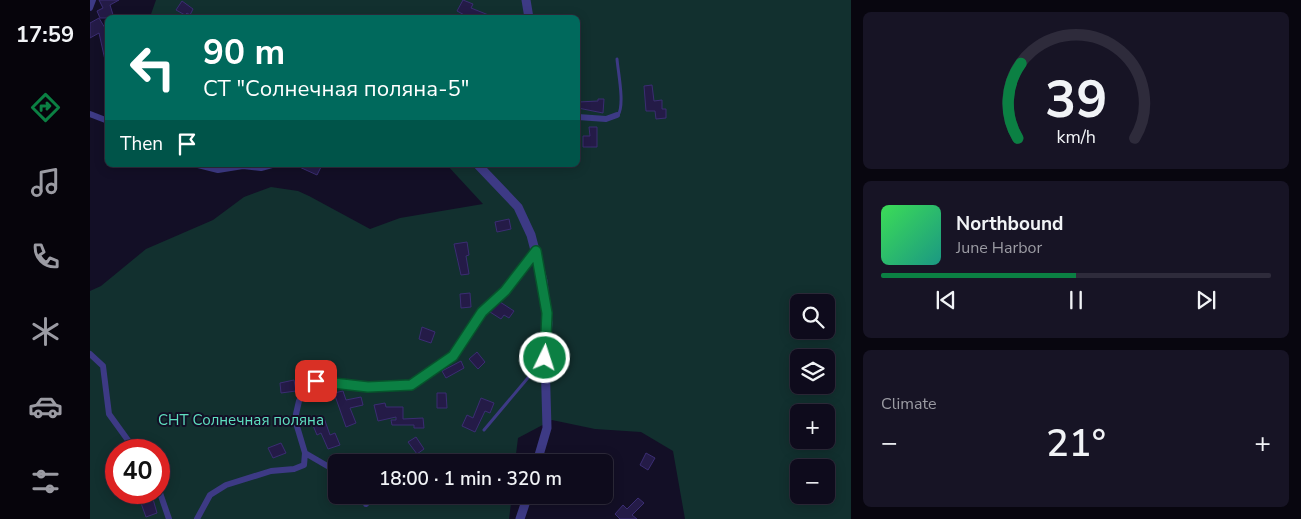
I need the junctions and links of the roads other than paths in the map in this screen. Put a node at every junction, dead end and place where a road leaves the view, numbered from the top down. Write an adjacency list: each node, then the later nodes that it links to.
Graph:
1 (93, 0): 3 (street)
2 (526, 0): 4 (street)
3 (90, 8)
4 (529, 15)
5 (617, 59): 7 (lane)
6 (90, 114): 9 (street)
7 (618, 115): 8 (street)
8 (580, 117)
9 (105, 120)
10 (206, 167): 11 (street)
11 (237, 167)
12 (252, 167): 13 (street)
13 (265, 167)
14 (480, 167): 15 (street)
15 (536, 251): 17 (street); 20 (street)
16 (90, 354): 19 (street)
17 (545, 358): 18 (lane); 21 (street)
18 (484, 430)
19 (127, 439)
20 (305, 453): 22 (street); 26 (street)
21 (539, 454)
22 (328, 467)
23 (164, 504): 25 (street)
24 (525, 504): 27 (street)
25 (169, 519)
26 (198, 519)
27 (520, 519)

